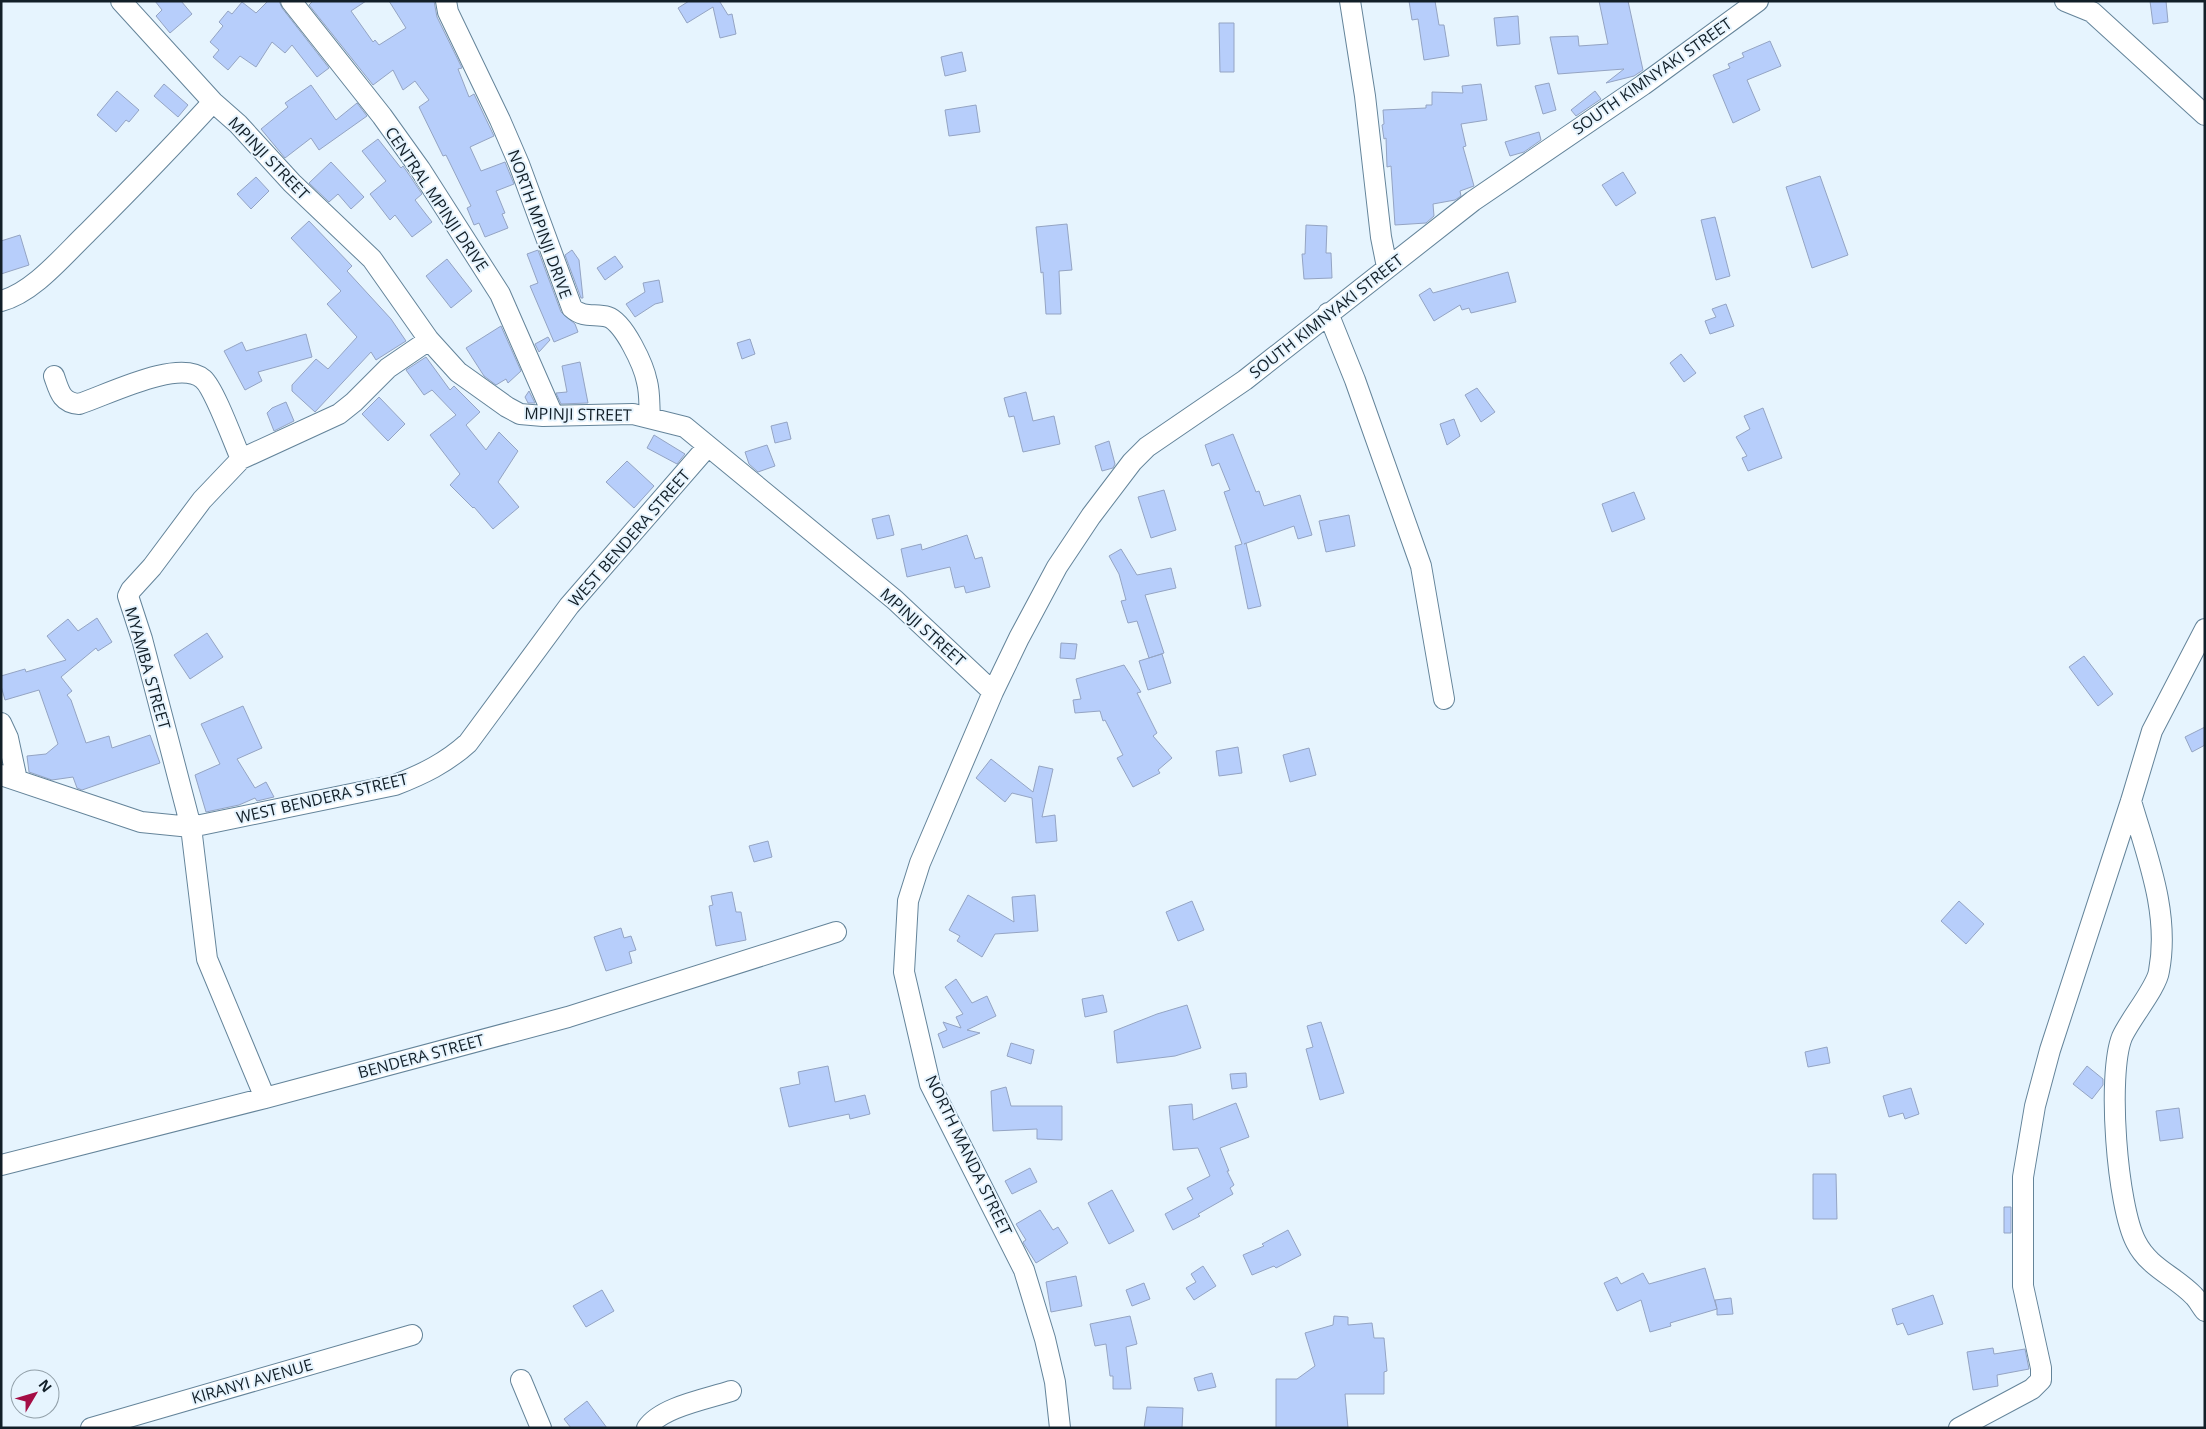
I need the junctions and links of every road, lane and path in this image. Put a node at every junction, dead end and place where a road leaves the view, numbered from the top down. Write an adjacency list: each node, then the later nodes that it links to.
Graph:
1 (122, 1): 7 (street, MPINJI STREET)
2 (291, 1): 14 (street, CENTRAL MPINJI DRIVE)
3 (446, 1): 15 (street, NORTH MPINJI DRIVE)
4 (1350, 1): 9 (street)
5 (1758, 1): 9 (street, SOUTH KIMNYAKI STREET)
6 (2065, 1): 8 (street)
7 (212, 102): 10 (street); 12 (street, MPINJI STREET)
8 (2205, 115)
9 (1387, 267): 11 (street, SOUTH KIMNYAKI STREET)
10 (1, 301)
11 (1328, 313): 19 (street, SOUTH KIMNYAKI STREET); 20 (street)
12 (429, 340): 14 (street, MPINJI STREET); 17 (street, MYAMBA STREET)
13 (54, 376): 17 (street)
14 (553, 415): 15 (street, MPINJI STREET)
15 (650, 417): 16 (street, MPINJI STREET)
16 (708, 446): 19 (street, MPINJI STREET); 25 (street, WEST BENDERA STREET)
17 (241, 459): 25 (street, MYAMBA STREET)
18 (2205, 629): 24 (street)
19 (993, 692): 21 (street, SOUTH KIMNYAKI STREET)
20 (1444, 699)
21 (984, 713): 36 (street, NORTH MANDA STREET)
22 (1, 722): 23 (street)
23 (9, 777): 25 (street, WEST BENDERA STREET)
24 (2131, 801): 29 (street); 37 (street)
25 (191, 827): 27 (street, MYAMBA STREET)
26 (836, 932): 27 (street, BENDERA STREET)
27 (265, 1098): 28 (street, BENDERA STREET)
28 (1, 1165)
29 (2205, 1311)
30 (412, 1335): 33 (street, KIRANYI AVENUE)
31 (521, 1380): 34 (street)
32 (731, 1391): 35 (street)
33 (99, 1427)
34 (541, 1428)
35 (647, 1428)
36 (1060, 1428)
37 (1959, 1428)

